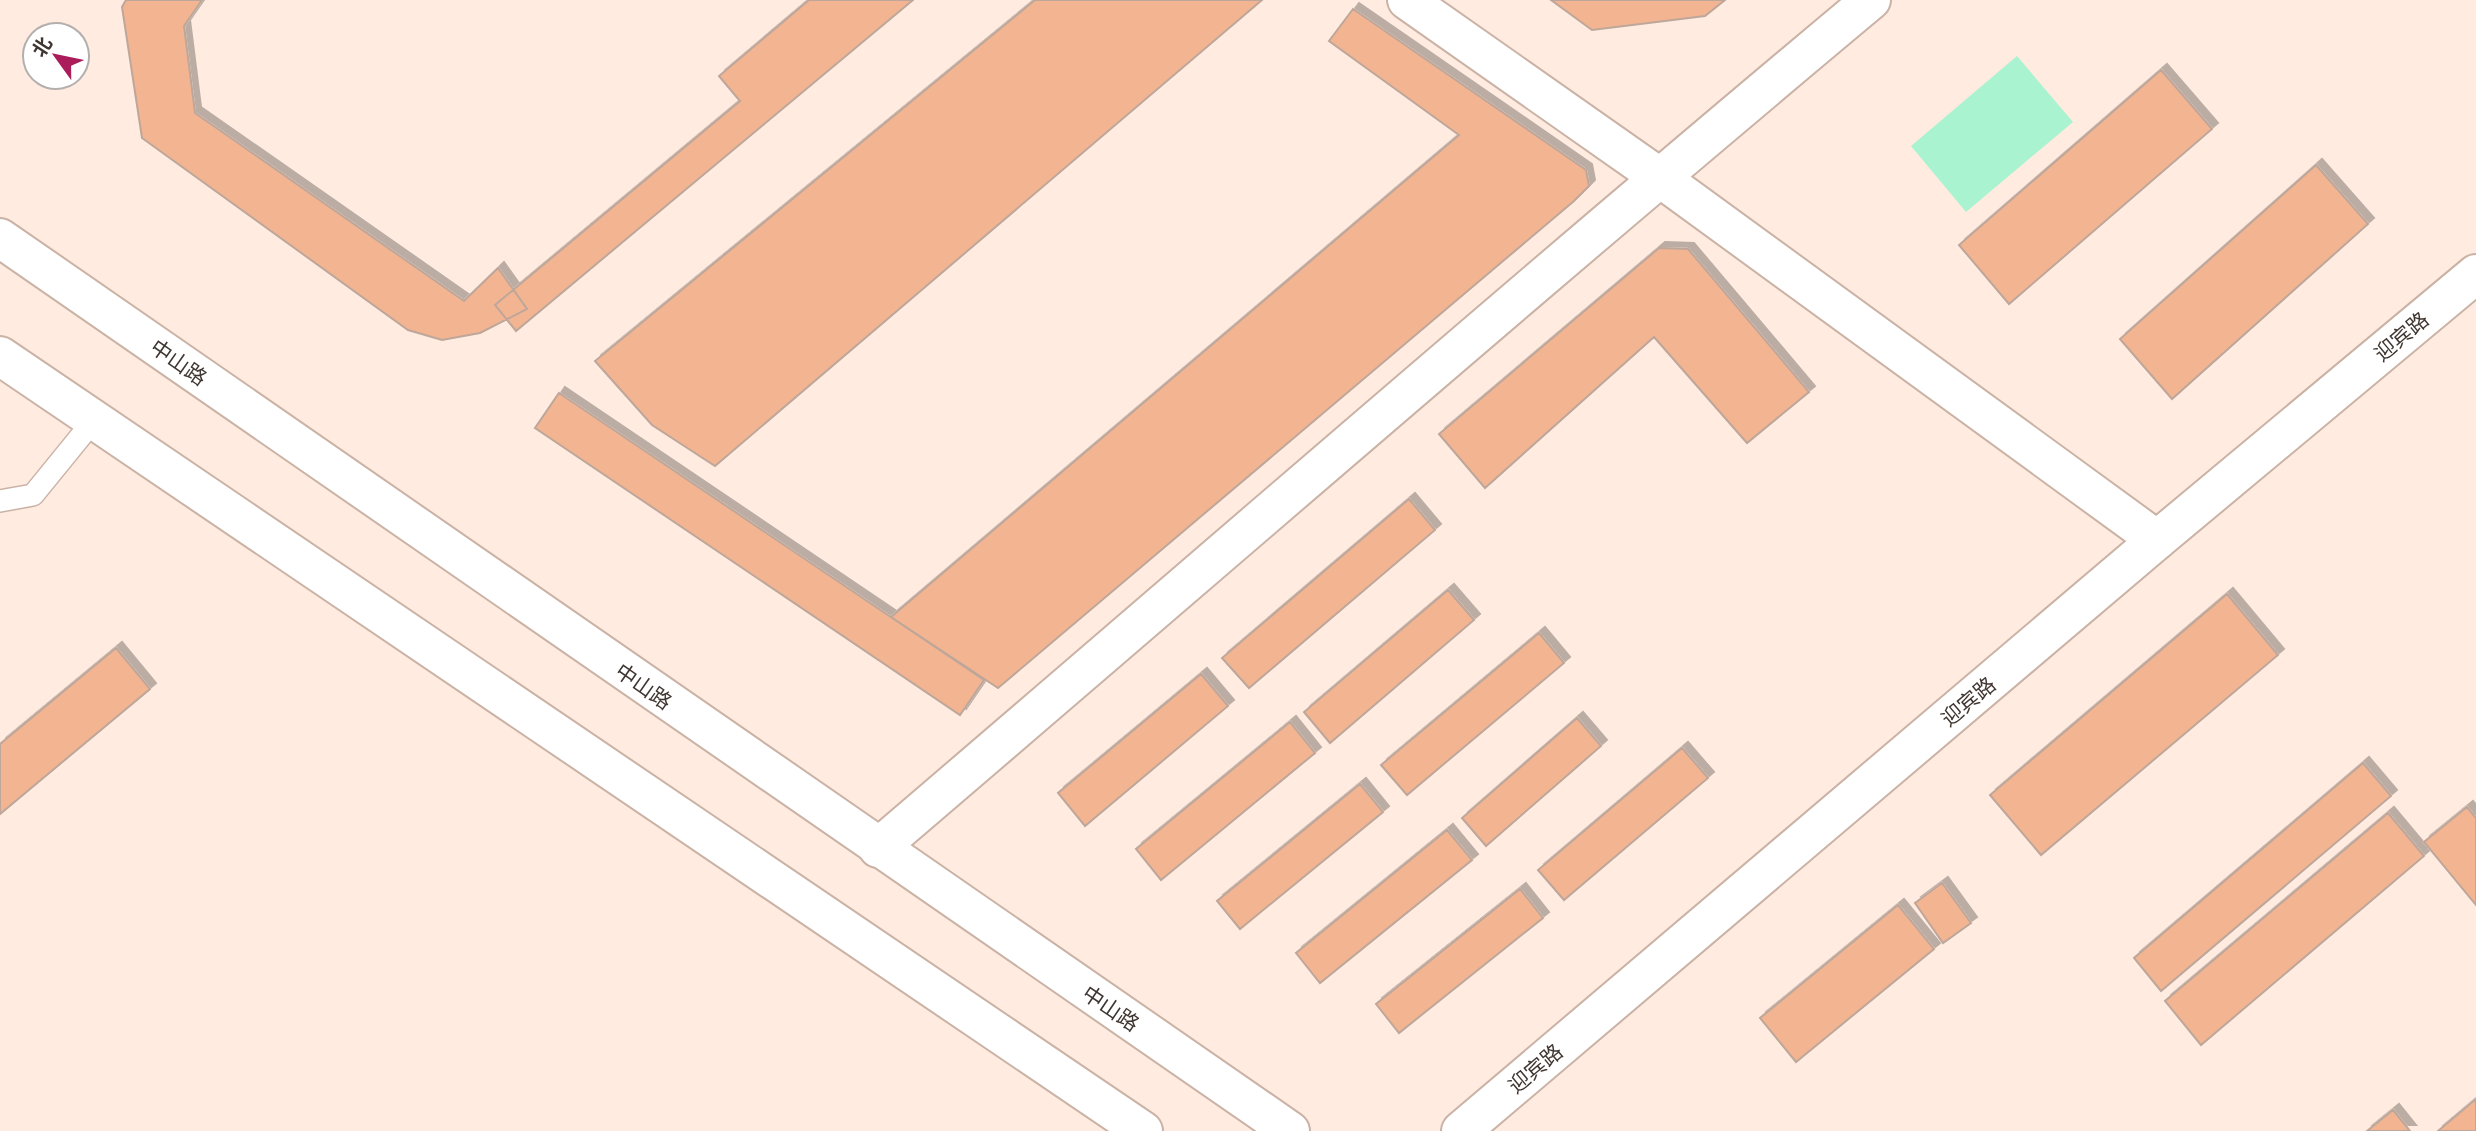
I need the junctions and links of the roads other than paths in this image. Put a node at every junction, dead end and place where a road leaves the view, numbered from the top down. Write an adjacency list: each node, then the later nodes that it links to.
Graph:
1 (1407, 0): 3 (main road)
2 (1871, 0): 3 (main road)
3 (1659, 177): 9 (main road); 10 (main road)
4 (0, 238): 10 (main road, 中山路)
5 (2476, 274): 9 (main road, 迎宾路)
6 (0, 356): 7 (main road)
7 (94, 420): 8 (lane); 11 (main road)
8 (0, 501)
9 (2157, 540): 13 (main road, 迎宾路)
10 (878, 848): 12 (main road, 中山路)
11 (1143, 1131)
12 (1290, 1131)
13 (1461, 1131)

